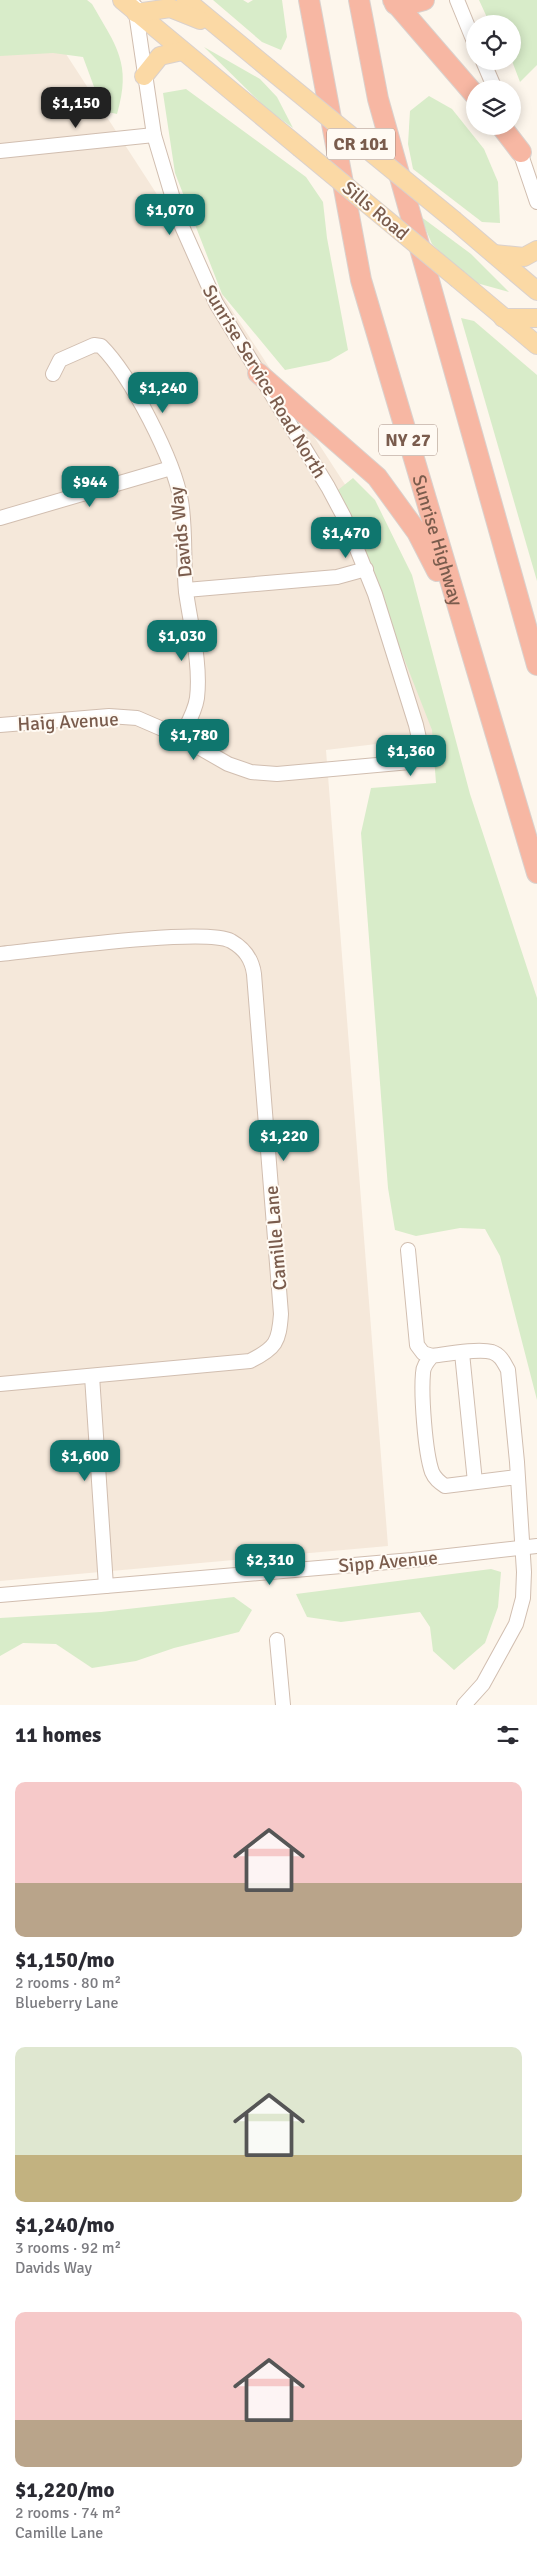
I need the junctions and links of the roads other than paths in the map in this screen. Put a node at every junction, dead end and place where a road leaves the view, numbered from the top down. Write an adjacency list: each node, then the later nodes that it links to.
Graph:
1 (122, 0): 8 (main road, Sills Road / CR 101)
2 (186, 0): 10 (main road, CR 101)
3 (309, 0): 32 (highway, Sunrise Highway / NY 27)
4 (359, 0): 33 (highway)
5 (424, 0): 7 (highway)
6 (457, 0): 9 (street)
7 (394, 2): 13 (highway)
8 (135, 6): 10 (main road); 11 (main road, Sills Road / CR 101); 12 (street, Sunrise Service Road North)
9 (466, 22)
10 (221, 29): 21 (main road, CR 101, bridge)
11 (182, 51): 12 (main road); 23 (main road, Sills Road / CR 101, bridge)
12 (144, 76): 14 (street, Sunrise Service Road North)
13 (466, 85)
14 (154, 134): 17 (street); 26 (street, Sunrise Service Road North)
15 (508, 135): 18 (highway)
16 (514, 135): 18 (street)
17 (0, 151)
18 (521, 152): 19 (street)
19 (537, 202)
20 (537, 250): 21 (main road)
21 (494, 254): 22 (main road, CR 101)
22 (537, 291)
23 (503, 318): 24 (main road); 25 (main road, Sills Road / CR 101)
24 (537, 318)
25 (537, 345)
26 (258, 373): 30 (street, Sunrise Service Road North); 32 (highway)
27 (53, 374): 28 (street, Davids Way)
28 (171, 468): 29 (street); 31 (street, Davids Way)
29 (0, 518)
30 (366, 569): 31 (street); 36 (street, Sunrise Service Road North)
31 (186, 590): 35 (street, Davids Way)
32 (458, 612): 37 (highway, Sunrise Highway / NY 27)
33 (537, 665)
34 (0, 725): 35 (street, Haig Avenue)
35 (181, 737): 36 (street, Haig Avenue)
36 (420, 756)
37 (537, 873)
38 (0, 954): 42 (street, Camille Lane)
39 (408, 1250): 41 (street)
40 (462, 1353): 41 (street); 44 (street); 45 (street)
41 (432, 1356): 45 (street)
42 (92, 1376): 43 (street, Camille Lane); 48 (street)
43 (0, 1384)
44 (517, 1477): 45 (street); 47 (street)
45 (475, 1482)
46 (537, 1546): 47 (street, Sipp Avenue)
47 (523, 1548): 48 (street, Sipp Avenue); 52 (street)
48 (106, 1586): 49 (street, Sipp Avenue)
49 (0, 1594)
50 (276, 1640): 51 (street)
51 (283, 1705)
52 (464, 1705)

